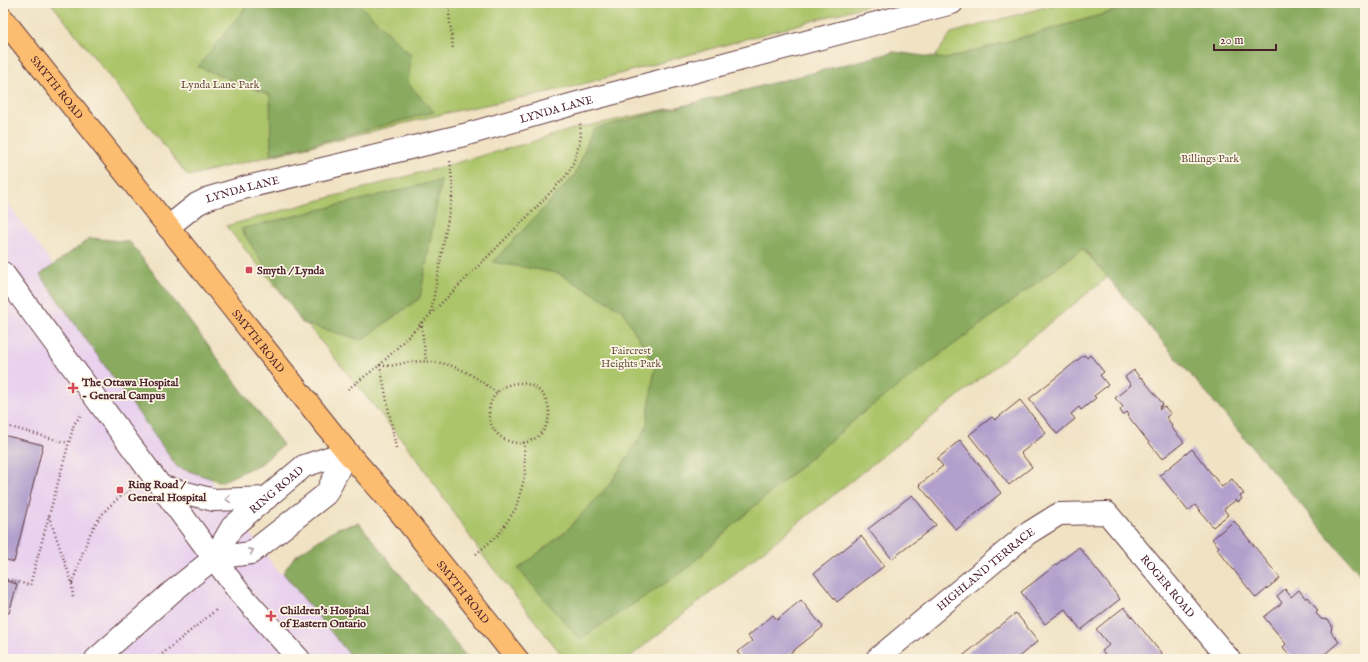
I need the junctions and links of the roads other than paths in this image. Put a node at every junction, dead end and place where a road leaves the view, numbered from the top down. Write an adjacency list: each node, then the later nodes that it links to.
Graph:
1 (952, 3): 3 (street, LYNDA LANE)
2 (3, 19): 3 (main road, SMYTH ROAD)
3 (168, 227): 5 (main road, SMYTH ROAD)
4 (4, 276): 6 (street)
5 (346, 452): 7 (street, RING ROAD); 9 (street, one-way to 5); 13 (main road, SMYTH ROAD)
6 (162, 487): 7 (street, one-way to 6); 9 (street)
7 (267, 498): 9 (street, RING ROAD)
8 (1107, 513): 10 (street, HIGHLAND TERRACE); 14 (street, ROGER ROAD)
9 (214, 558): 11 (street); 12 (street)
10 (880, 658)
11 (96, 659)
12 (299, 659)
13 (517, 659)
14 (1229, 659)

